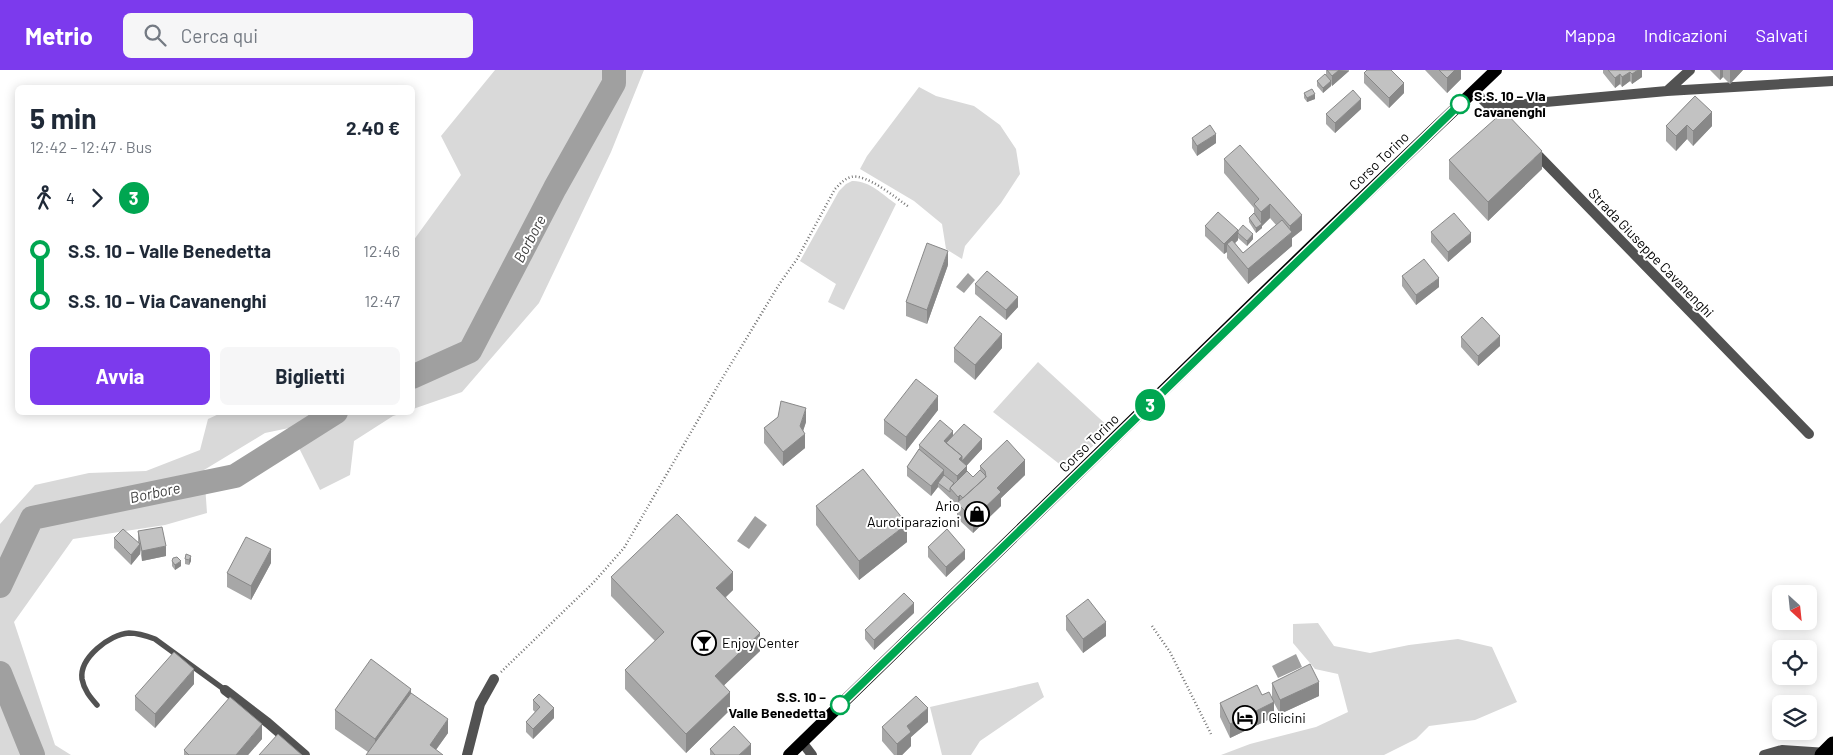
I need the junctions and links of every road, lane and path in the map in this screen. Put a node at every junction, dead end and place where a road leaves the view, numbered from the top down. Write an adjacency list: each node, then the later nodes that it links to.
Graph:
1 (1496, 70): 4 (main road, Corso Torino)
2 (1690, 70): 5 (street)
3 (1833, 81): 5 (street)
4 (1474, 91): 6 (street); 16 (main road, Corso Torino)
5 (1667, 92): 6 (street)
6 (1491, 107): 7 (street)
7 (1513, 130)
8 (1526, 144): 10 (street, Strada Giuseppe Cavanenghi)
9 (909, 207): 12 (path)
10 (1809, 434)
11 (1152, 626): 15 (path)
12 (494, 679): 20 (street)
13 (225, 690): 14 (lane); 19 (street)
14 (97, 705)
15 (1211, 734)
16 (802, 742): 21 (main road, Corso Torino); 22 (street)
17 (1833, 744): 24 (highway)
18 (1833, 753): 23 (street)
19 (305, 755)
20 (467, 755)
21 (789, 755)
22 (812, 755)
23 (1764, 755)
24 (1822, 755)

